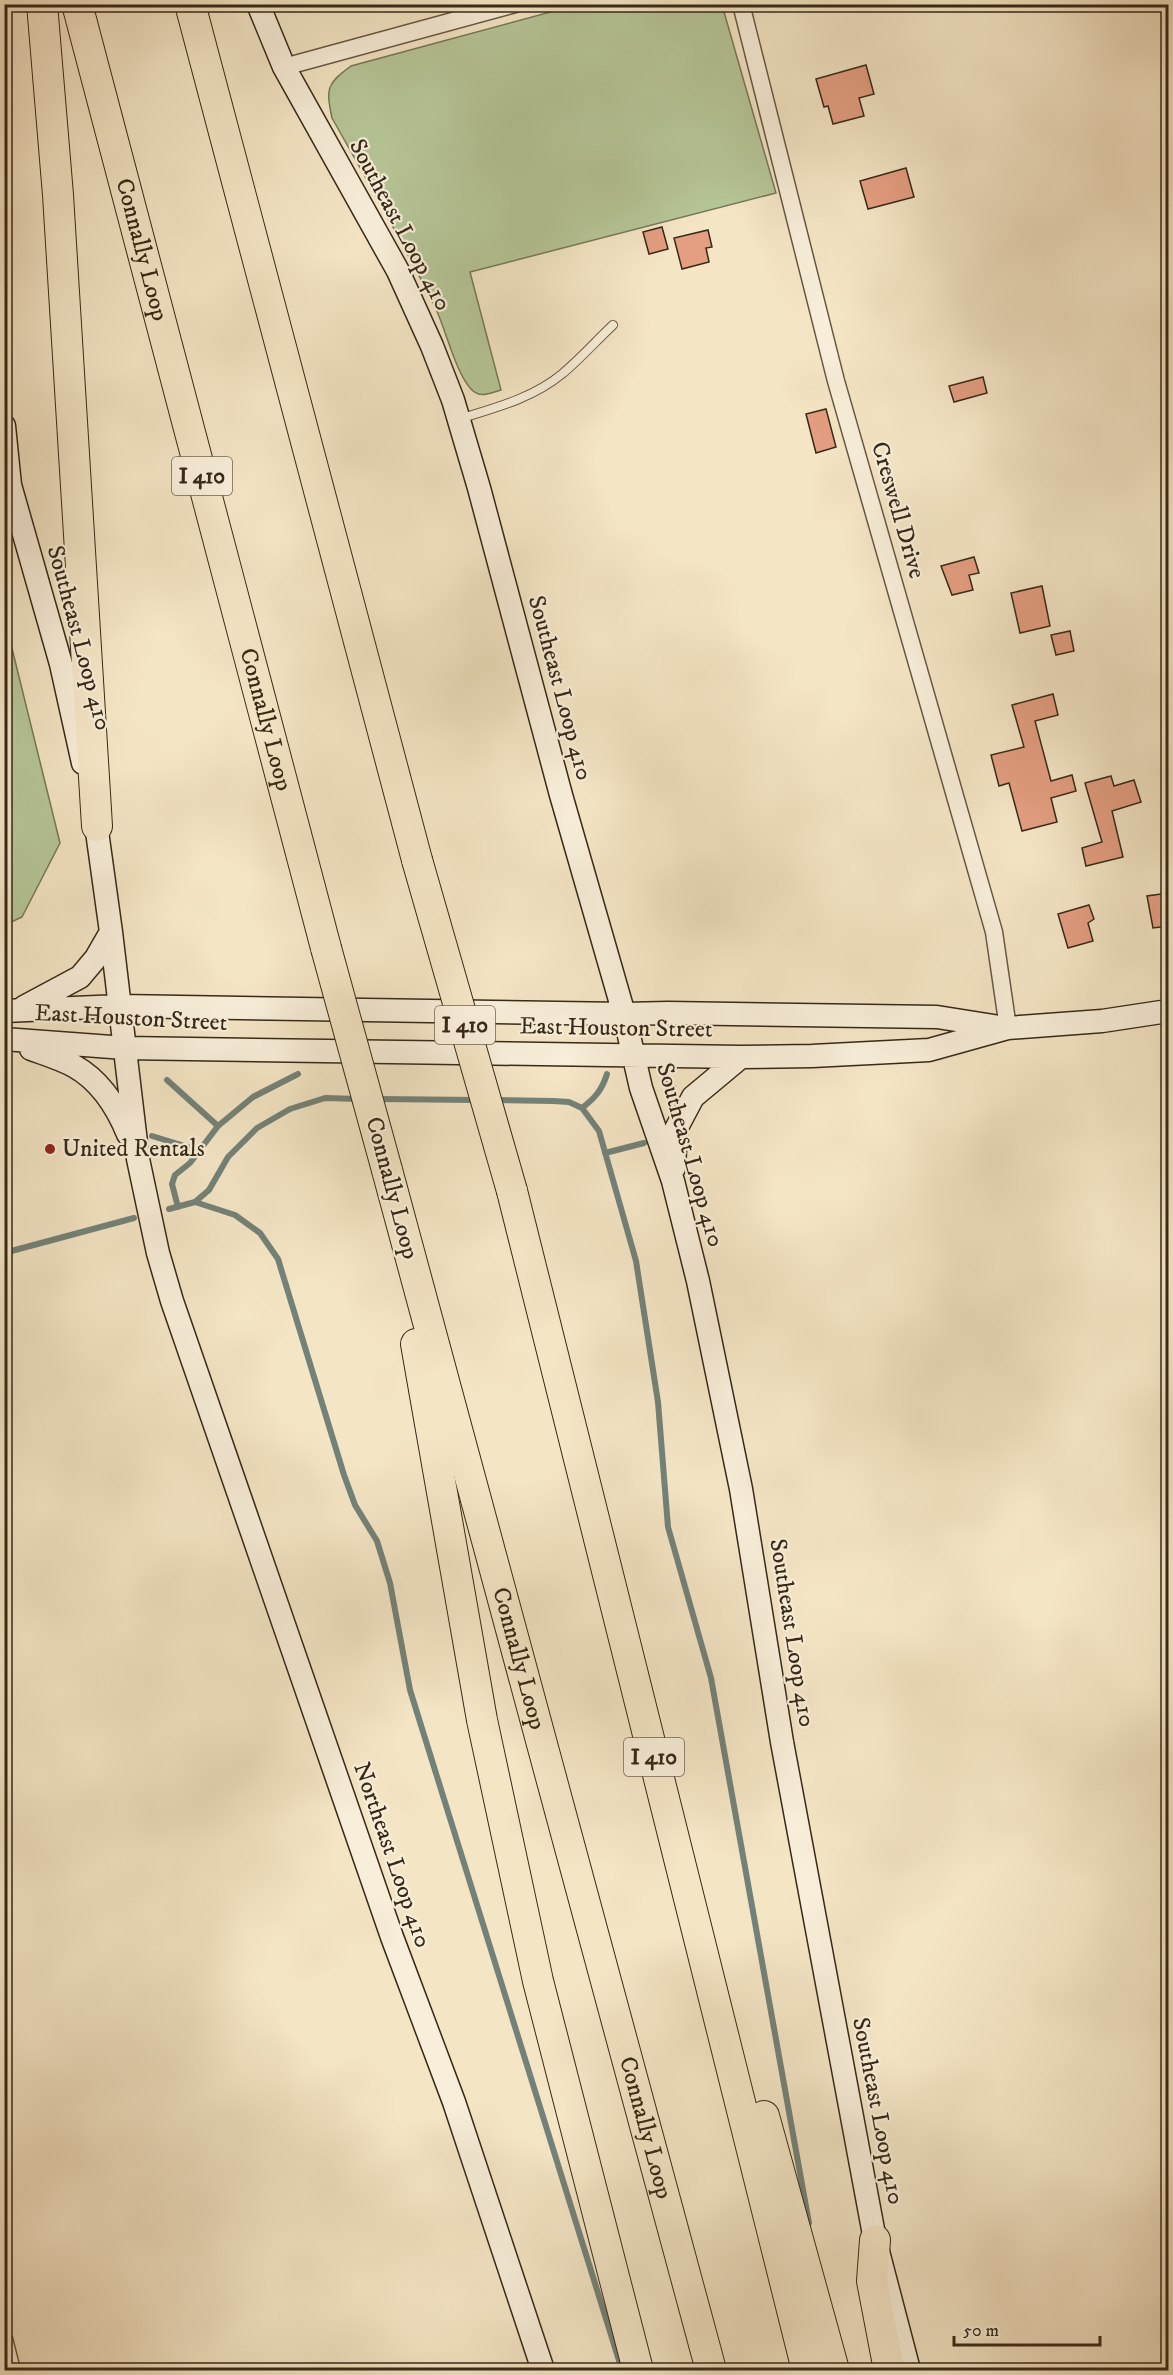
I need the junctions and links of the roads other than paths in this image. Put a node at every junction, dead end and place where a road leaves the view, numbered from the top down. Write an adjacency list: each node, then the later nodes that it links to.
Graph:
1 (42, 4): 11 (highway)
2 (77, 4): 24 (highway, Connally Loop / I 410, bridge)
3 (190, 4): 26 (highway, I 410, bridge)
4 (258, 4): 7 (main road, Southeast Loop 410)
5 (515, 4): 7 (street)
6 (741, 4): 17 (street, Creswell Drive)
7 (284, 67): 9 (main road, Southeast Loop 410)
8 (613, 325): 9 (lane)
9 (459, 419): 16 (main road, Southeast Loop 410)
10 (4, 426): 11 (main road, Southeast Loop 410)
11 (97, 826): 12 (main road, Southeast Loop 410)
12 (111, 932): 13 (main road, Southeast Loop 410); 14 (main road)
13 (120, 1006): 14 (main road, East Houston Street); 16 (main road, East Houston Street); 19 (main road, Southeast Loop 410)
14 (11, 1010)
15 (1168, 1011): 17 (main road, East Houston Street)
16 (624, 1014): 17 (main road, East Houston Street); 20 (main road, Southeast Loop 410)
17 (1008, 1028): 21 (main road, East Houston Street)
18 (4, 1039): 19 (main road, East Houston Street); 22 (main road)
19 (125, 1048): 20 (main road, East Houston Street); 22 (main road, Southeast Loop 410)
20 (633, 1055): 21 (main road, East Houston Street); 23 (main road, Southeast Loop 410)
21 (741, 1058): 23 (main road)
22 (138, 1159): 25 (main road, Southeast Loop 410)
23 (673, 1181): 27 (main road, Southeast Loop 410)
24 (423, 1306): 31 (highway); 32 (highway, Connally Loop / I 410)
25 (192, 1358): 30 (main road, Northeast Loop 410)
26 (683, 1874): 33 (highway, I 410); 34 (highway)
27 (875, 2240): 35 (highway); 36 (main road, Southeast Loop 410)
28 (4, 2339): 29 (street)
29 (12, 2370)
30 (543, 2370)
31 (638, 2370)
32 (711, 2370)
33 (807, 2370)
34 (834, 2370)
35 (889, 2370)
36 (909, 2370)

